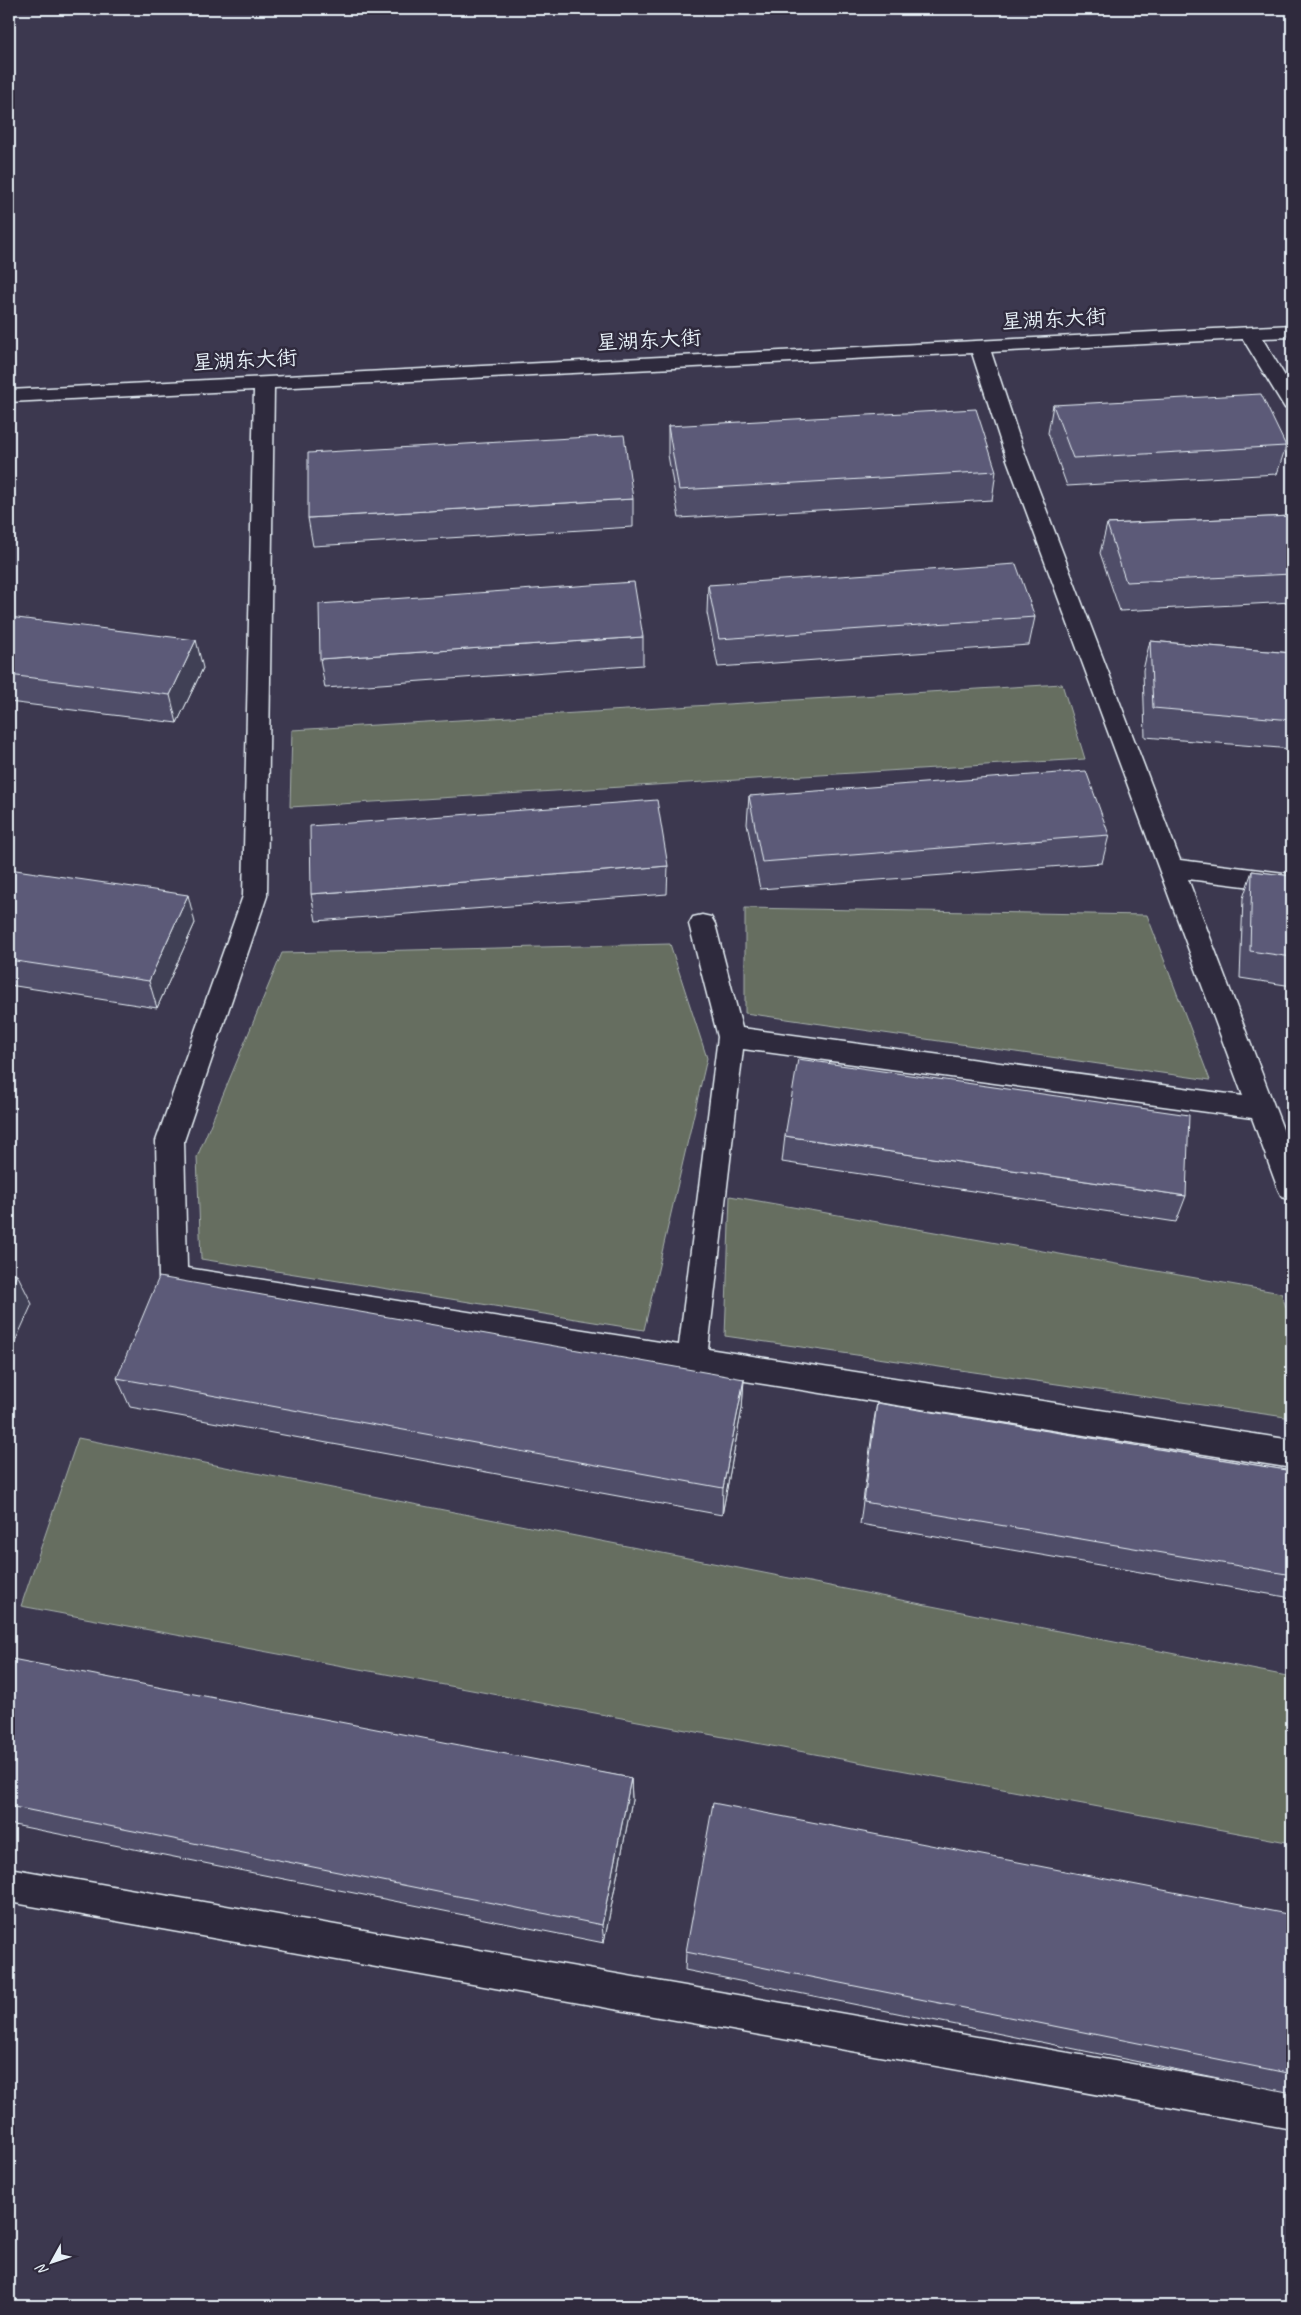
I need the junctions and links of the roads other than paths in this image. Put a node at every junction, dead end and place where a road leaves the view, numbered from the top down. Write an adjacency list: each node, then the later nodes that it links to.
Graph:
1 (1292, 331): 2 (street, 星湖东大街)
2 (1249, 333): 3 (street, 星湖东大街); 6 (street)
3 (980, 347): 4 (street, 星湖东大街); 7 (street)
4 (264, 383): 5 (street, 星湖东大街); 13 (street)
5 (9, 396)
6 (1292, 404)
7 (1171, 868): 8 (street); 11 (street)
8 (1292, 883)
9 (702, 924): 10 (street)
10 (731, 1038): 11 (street); 13 (street)
11 (1262, 1109): 12 (street)
12 (1292, 1189)
13 (692, 1360): 14 (street)
14 (1292, 1454)
15 (9, 1885): 16 (street)
16 (1292, 2111)

